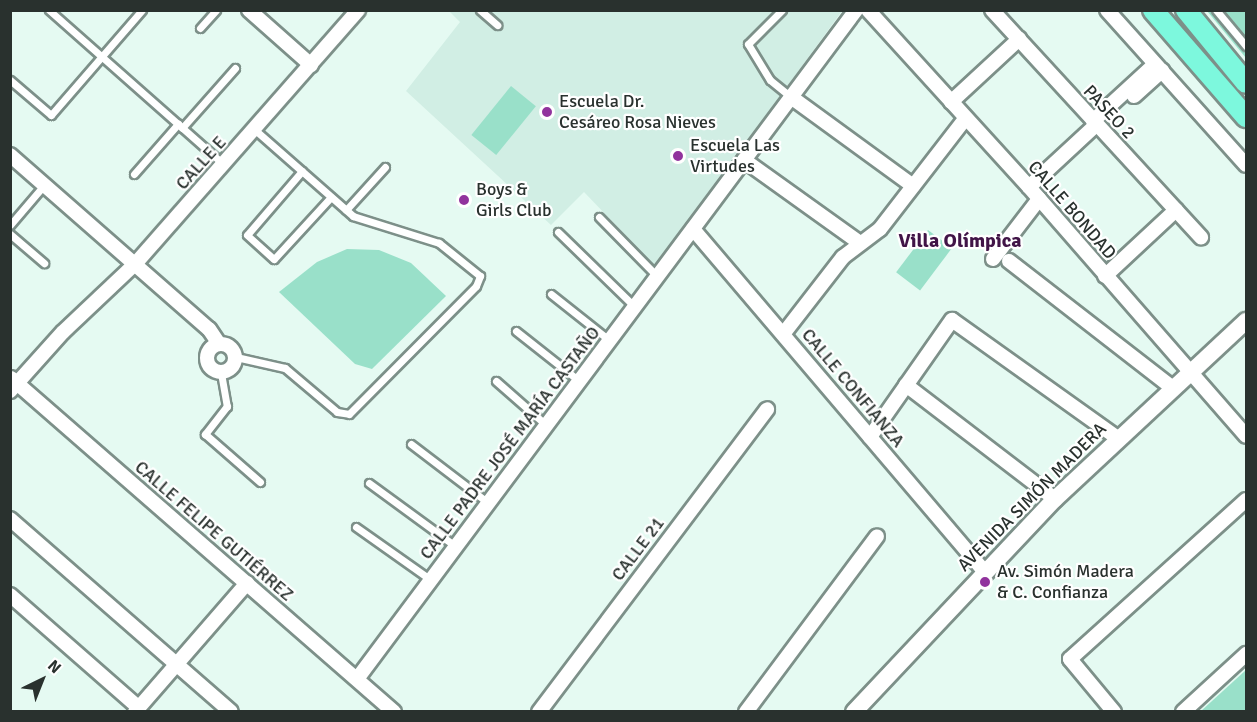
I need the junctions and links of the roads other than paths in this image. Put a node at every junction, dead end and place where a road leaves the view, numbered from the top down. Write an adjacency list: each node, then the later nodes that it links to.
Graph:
1 (49, 10): 19 (lane)
2 (142, 10): 19 (lane)
3 (216, 10): 16 (lane)
4 (249, 10): 20 (street)
5 (358, 10): 20 (street, CALLE E)
6 (480, 10): 15 (lane)
7 (782, 10): 25 (lane)
8 (856, 10): 25 (street, CALLE PADRE JOSÉ MARÍA CASTAÑO)
9 (868, 10): 26 (street, CALLE BONDAD)
10 (992, 10): 17 (street, PASEO 2)
11 (1107, 10): 21 (street)
12 (1153, 10): 27 (main road)
13 (1186, 10): 24 (main road)
14 (1216, 10): 18 (lane)
15 (497, 26)
16 (200, 28)
17 (1019, 39): 26 (street); 29 (street, PASEO 2)
18 (1246, 46)
19 (101, 57): 23 (lane); 30 (lane)
20 (311, 65): 31 (street, CALLE E)
21 (1158, 67): 29 (street); 35 (street)
22 (235, 68): 30 (lane)
23 (10, 80)
24 (1246, 83)
25 (791, 97): 33 (street, CALLE PADRE JOSÉ MARÍA CASTAÑO); 40 (street)
26 (951, 102): 28 (street, CALLE BONDAD)
27 (1246, 117)
28 (965, 119): 40 (street); 41 (street, CALLE BONDAD)
29 (1096, 124): 41 (street); 45 (street, PASEO 2)
30 (180, 126): 34 (lane); 38 (lane)
31 (254, 129): 34 (street, CALLE E); 37 (lane)
32 (10, 155): 39 (street)
33 (744, 160): 48 (street, CALLE PADRE JOSÉ MARÍA CASTAÑO); 52 (street)
34 (224, 164): 56 (street, CALLE E)
35 (1246, 165)
36 (385, 167): 44 (lane)
37 (302, 171): 42 (lane); 42 (lane)
38 (134, 174)
39 (44, 184): 47 (lane); 56 (street)
40 (913, 186): 52 (street)
41 (1029, 186): 43 (street, CALLE BONDAD)
42 (331, 197): 44 (lane)
43 (1039, 199): 53 (street); 58 (street, CALLE BONDAD)
44 (346, 210): 66 (lane)
45 (1176, 210): 51 (street, PASEO 2); 58 (street)
46 (599, 217): 57 (lane)
47 (10, 225)
48 (693, 229): 57 (street, CALLE PADRE JOSÉ MARÍA CASTAÑO); 63 (street, CALLE CONFIANZA)
49 (558, 232): 60 (lane)
50 (10, 234): 55 (lane)
51 (1201, 237)
52 (860, 243): 63 (street)
53 (993, 259)
54 (1009, 261): 73 (street)
55 (44, 263)
56 (135, 264): 65 (street); 71 (street, CALLE E)
57 (657, 276): 60 (street, CALLE PADRE JOSÉ MARÍA CASTAÑO)
58 (1106, 276): 67 (street, CALLE BONDAD)
59 (551, 294): 64 (lane)
60 (634, 306): 64 (street, CALLE PADRE JOSÉ MARÍA CASTAÑO)
61 (1246, 321): 67 (street, AVENIDA SIMÓN MADERA)
62 (516, 331): 69 (lane)
63 (784, 333): 77 (street, CALLE CONFIANZA)
64 (609, 340): 69 (street, CALLE PADRE JOSÉ MARÍA CASTAÑO)
65 (219, 344): 66 (street); 68 (street)
66 (236, 357): 68 (street)
67 (1190, 372): 73 (street, AVENIDA SIMÓN MADERA); 76 (street, CALLE BONDAD)
68 (221, 373): 80 (lane)
69 (578, 380): 75 (street, CALLE PADRE JOSÉ MARÍA CASTAÑO)
70 (496, 381): 75 (lane)
71 (13, 384): 91 (street, CALLE FELIPE GUTIÉRREZ)
72 (906, 385): 77 (street); 78 (street); 82 (street)
73 (1173, 388): 78 (street, AVENIDA SIMÓN MADERA)
74 (766, 409): 99 (street, CALLE 21)
75 (545, 424): 84 (street, CALLE PADRE JOSÉ MARÍA CASTAÑO)
76 (1246, 436)
77 (870, 437): 89 (street, CALLE CONFIANZA)
78 (1119, 439): 82 (street, AVENIDA SIMÓN MADERA)
79 (411, 444): 84 (lane)
80 (260, 482)
81 (369, 483): 88 (lane)
82 (1055, 499): 89 (street, AVENIDA SIMÓN MADERA)
83 (1246, 500): 102 (street)
84 (487, 502): 88 (street, CALLE PADRE JOSÉ MARÍA CASTAÑO)
85 (10, 519): 94 (street)
86 (356, 527): 90 (lane)
87 (877, 536): 100 (street)
88 (456, 546): 90 (street, CALLE PADRE JOSÉ MARÍA CASTAÑO)
89 (984, 571): 101 (street, AVENIDA SIMÓN MADERA)
90 (431, 580): 95 (street, CALLE PADRE JOSÉ MARÍA CASTAÑO)
91 (247, 584): 94 (street); 95 (street, CALLE FELIPE GUTIÉRREZ)
92 (10, 595): 96 (street)
93 (1246, 654): 103 (street)
94 (176, 663): 96 (street); 97 (street)
95 (357, 679): 98 (street, CALLE FELIPE GUTIÉRREZ)
96 (136, 710)
97 (231, 711)
98 (394, 711)
99 (539, 711)
100 (746, 711)
101 (854, 711)
102 (1114, 711)
103 (1183, 711)

